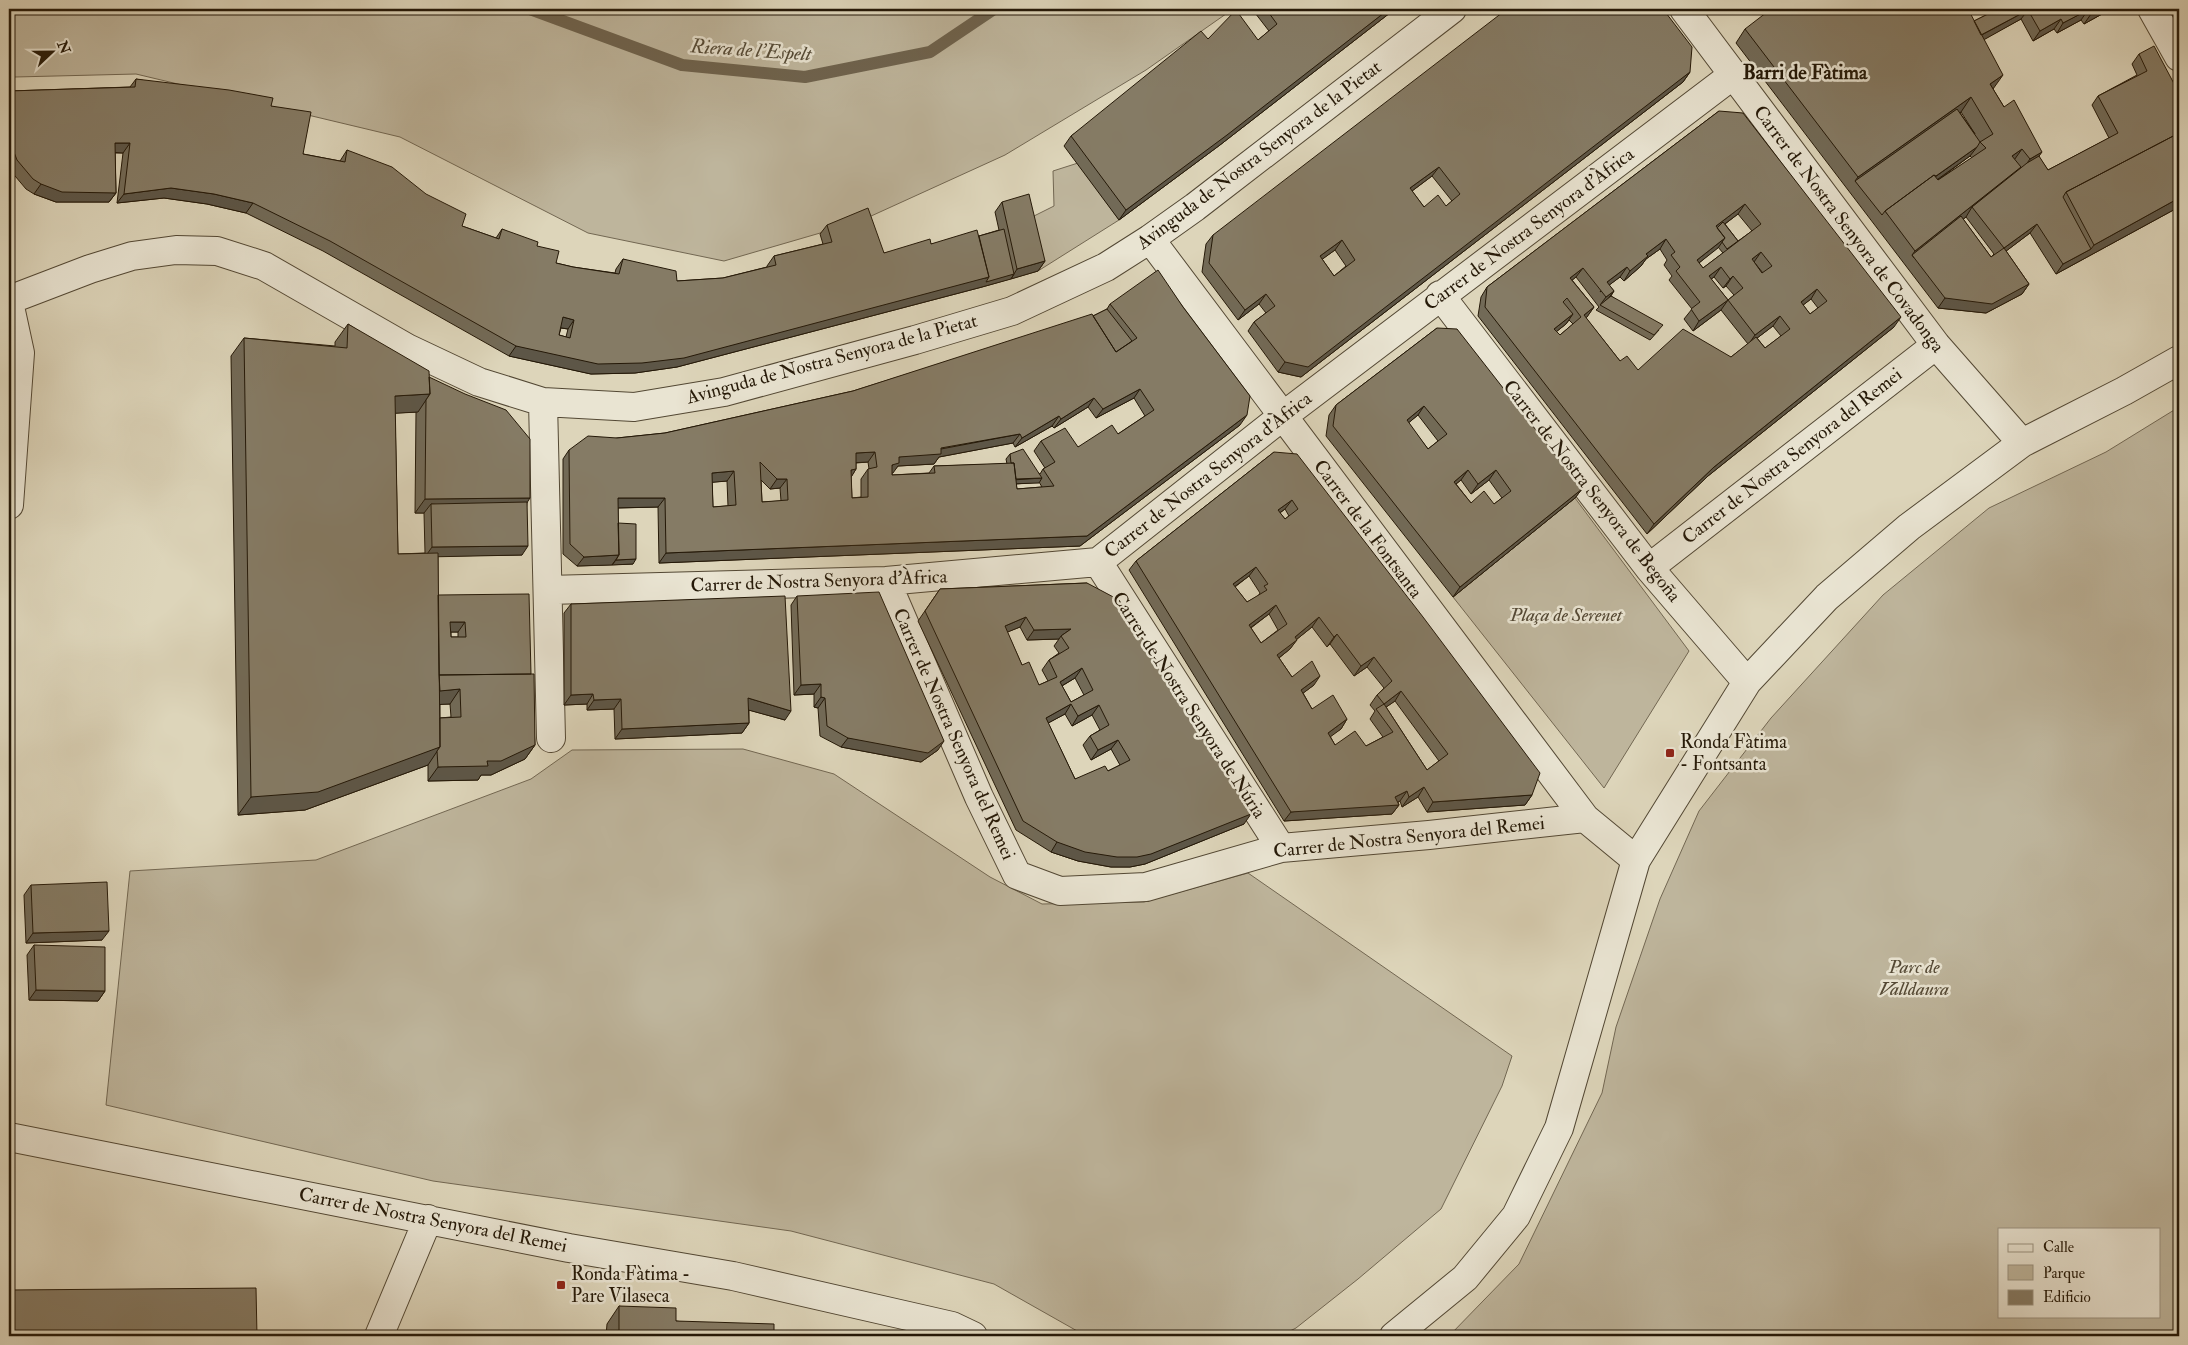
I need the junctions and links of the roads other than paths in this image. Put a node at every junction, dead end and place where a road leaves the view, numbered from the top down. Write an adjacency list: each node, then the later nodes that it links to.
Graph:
1 (1452, 9): 6 (street, Avinguda de Nostra Senyora de la Pietat)
2 (1684, 9): 5 (street, Carrer de Nostra Senyora de Covadonga)
3 (2152, 9): 4 (street)
4 (2179, 57)
5 (1733, 75): 7 (street, Carrer de Nostra Senyora d'Àfrica); 9 (street, Carrer de Nostra Senyora de Covadonga)
6 (1150, 239): 11 (street, Avinguda de Nostra Senyora de la Pietat); 12 (street, Carrer de la Fontsanta)
7 (1440, 296): 12 (street, Carrer de Nostra Senyora d'Àfrica); 16 (street, Carrer de Nostra Senyora de Begoña)
8 (9, 301): 11 (street, Avinguda de Nostra Senyora de la Pietat); 14 (street)
9 (1936, 345): 13 (street, Carrer de Nostra Senyora de Covadonga); 16 (street, Carrer de Nostra Senyora del Remei)
10 (2179, 360): 13 (street)
11 (543, 402): 18 (street)
12 (1283, 416): 15 (street, Carrer de Nostra Senyora d'Àfrica); 21 (street, Carrer de la Fontsanta)
13 (2022, 443): 19 (street)
14 (9, 505)
15 (1098, 562): 17 (street, Carrer de Nostra Senyora d'Àfrica); 22 (street, Carrer de Nostra Senyora de Núria)
16 (1649, 568): 19 (street, Carrer de Nostra Senyora de Begoña)
17 (886, 581): 18 (street, Carrer de Nostra Senyora d'Àfrica); 22 (street, Carrer de Nostra Senyora del Remei)
18 (548, 590): 20 (street)
19 (1748, 682): 23 (street)
20 (551, 738)
21 (1585, 818): 22 (street, Carrer de Nostra Senyora del Remei); 23 (street)
22 (1281, 848)
23 (1636, 860): 28 (street)
24 (9, 1137): 25 (street, Carrer de Nostra Senyora del Remei)
25 (428, 1219): 26 (street); 27 (street, Carrer de Nostra Senyora del Remei)
26 (379, 1336)
27 (973, 1336)
28 (1394, 1336)

